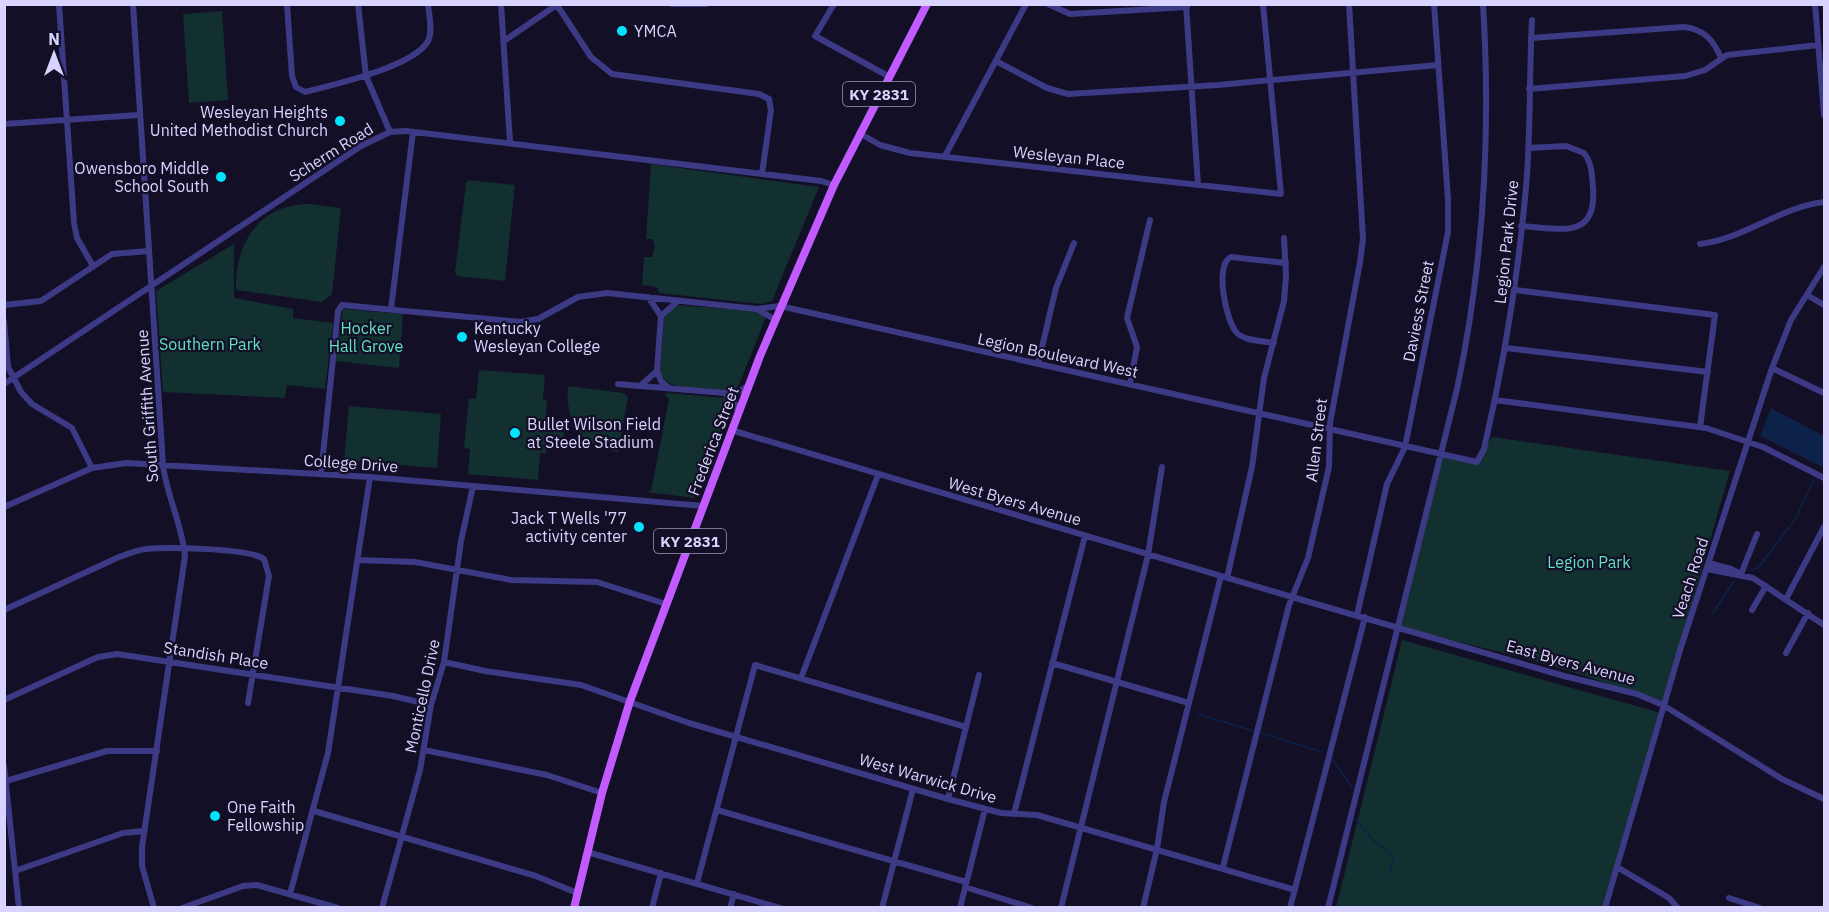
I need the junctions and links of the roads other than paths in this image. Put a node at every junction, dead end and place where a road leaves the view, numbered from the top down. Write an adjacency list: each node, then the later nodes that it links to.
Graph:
1 (59, 4): 37 (street)
2 (133, 4): 35 (street, South Griffith Avenue)
3 (287, 4): 30 (street)
4 (358, 4): 30 (street)
5 (428, 4): 30 (street)
6 (501, 4): 24 (street)
7 (672, 4): 8 (street)
8 (706, 4)
9 (834, 4): 31 (street)
10 (927, 4): 31 (main road, Frederica Street / KY 2831)
11 (1026, 4): 27 (street)
12 (1048, 4): 19 (street)
13 (1263, 4): 32 (street)
14 (1349, 4): 29 (street, Allen Street)
15 (1434, 4): 28 (street, Daviess Street)
16 (1483, 4): 94 (street)
17 (1815, 4): 22 (street)
18 (557, 5): 24 (street); 45 (street)
19 (1186, 6): 33 (street)
20 (1532, 20): 23 (street, Legion Park Drive)
21 (1824, 28): 22 (street)
22 (1819, 33): 25 (street)
23 (1531, 38): 26 (street); 34 (street, Legion Park Drive)
24 (504, 41): 42 (street)
25 (1818, 45): 26 (street); 36 (street)
26 (1721, 58): 34 (street)
27 (996, 62): 33 (street); 44 (street)
28 (1438, 65): 29 (street); 93 (street, Daviess Street)
29 (1354, 72): 32 (street); 91 (street, Allen Street)
30 (366, 76): 39 (street)
31 (888, 76): 41 (main road, Frederica Street / KY 2831)
32 (1271, 80): 33 (street); 47 (street, Wesleyan Place)
33 (1192, 86): 47 (street)
34 (1529, 89): 43 (street, Legion Park Drive)
35 (139, 115): 37 (street); 54 (street, South Griffith Avenue)
36 (1824, 115)
37 (68, 120): 38 (street); 56 (street)
38 (4, 124)
39 (390, 132): 40 (street, Scherm Road); 58 (street, Scherm Road)
40 (413, 132): 42 (street, Scherm Road); 66 (street)
41 (859, 133): 44 (street, Wesleyan Place); 46 (main road, Frederica Street / KY 2831)
42 (510, 142): 45 (street, Scherm Road)
43 (1528, 148): 50 (street, Legion Park Drive); 50 (street)
44 (945, 156): 47 (street, Wesleyan Place)
45 (762, 174): 46 (street, Scherm Road)
46 (834, 184): 65 (main road, Frederica Street / KY 2831)
47 (1198, 185)
48 (1824, 202): 53 (street)
49 (1150, 220): 80 (street)
50 (1521, 226): 59 (street, Legion Park Drive)
51 (1284, 238): 55 (street)
52 (1074, 243): 73 (street)
53 (1700, 244)
54 (149, 251): 56 (street); 58 (street, South Griffith Avenue)
55 (1286, 263): 71 (street); 71 (street)
56 (93, 266): 64 (street)
57 (1824, 267): 60 (street, Veach Road)
58 (152, 286): 77 (street, Scherm Road); 96 (street, South Griffith Avenue)
59 (1515, 290): 72 (street, Legion Park Drive); 76 (street)
60 (1807, 295): 63 (street); 74 (street, Veach Road)
61 (648, 297): 62 (street); 66 (street); 68 (street)
62 (679, 300): 67 (street); 68 (street)
63 (1824, 304)
64 (4, 305)
65 (780, 306): 67 (street); 69 (main road, Frederica Street / KY 2831); 73 (street, Legion Boulevard West)
66 (391, 309): 99 (street)
67 (757, 309): 69 (street)
68 (661, 316): 75 (street)
69 (774, 319): 82 (main road, Frederica Street / KY 2831)
70 (5, 324): 77 (street)
71 (1274, 343): 88 (street)
72 (1506, 348): 76 (street); 86 (street, Legion Park Drive)
73 (1038, 364): 80 (street, Legion Boulevard West)
74 (1772, 368): 85 (street); 92 (street, Veach Road)
75 (657, 371): 81 (street); 83 (street)
76 (1708, 372): 89 (street)
77 (13, 378): 78 (street, Scherm Road); 98 (street)
78 (4, 384)
79 (618, 384): 81 (street)
80 (1130, 384): 88 (street, Legion Boulevard West)
81 (639, 386): 83 (street)
82 (748, 386): 84 (street); 87 (main road, Frederica Street / KY 2831)
83 (669, 389): 84 (street)
84 (724, 393): 87 (street)
85 (1824, 393)
86 (1496, 400): 89 (street); 95 (street, Legion Park Drive)
87 (738, 411): 90 (main road, Frederica Street / KY 2831)
88 (1259, 414): 91 (street, Legion Boulevard West); 115 (street)
89 (1700, 427): 92 (street)
90 (731, 430): 100 (street, West Byers Avenue); 104 (main road, Frederica Street / KY 2831)
91 (1330, 430): 93 (street, Legion Boulevard West); 117 (street, Allen Street)
92 (1749, 441): 102 (street); 112 (street, Veach Road)
93 (1405, 447): 94 (street, Legion Boulevard West); 123 (street, Daviess Street)
94 (1440, 454): 95 (street, Legion Boulevard West); 125 (street)
95 (1477, 462)
96 (163, 465): 98 (street, College Drive); 99 (street, College Drive); 109 (street, South Griffith Avenue)
97 (1162, 467): 110 (street)
98 (92, 468): 105 (street, College Drive)
99 (321, 474): 101 (street, College Drive)
100 (878, 475): 108 (street, West Byers Avenue); 132 (street)
101 (370, 477): 103 (street, College Drive); 111 (street)
102 (1824, 478)
103 (473, 486): 104 (street, College Drive); 113 (street, Monticello Drive)
104 (703, 506): 119 (main road, Frederica Street / KY 2831)
105 (4, 507)
106 (1824, 527): 118 (street)
107 (1757, 534): 114 (street)
108 (1084, 536): 110 (street, West Byers Avenue); 129 (street)
109 (184, 549): 120 (street); 127 (street, South Griffith Avenue); 130 (street)
110 (1149, 555): 115 (street, West Byers Avenue); 133 (street)
111 (358, 560): 113 (street); 134 (street)
112 (1708, 566): 114 (street); 114 (street); 140 (street, Veach Road)
113 (457, 570): 119 (street); 128 (street, Monticello Drive)
114 (1741, 574): 116 (street)
115 (1224, 577): 117 (street, West Byers Avenue); 138 (street)
116 (1766, 586): 118 (street); 121 (street)
117 (1292, 597): 123 (street, East Byers Avenue); 161 (street, Allen Street)
118 (1786, 599): 122 (street)
119 (666, 604): 136 (main road, Frederica Street / KY 2831)
120 (4, 610)
121 (1752, 610)
122 (1808, 613): 124 (street); 126 (street)
123 (1361, 616): 125 (street, East Byers Avenue); 167 (street, Daviess Street)
124 (1824, 625)
125 (1397, 627): 140 (street, East Byers Avenue); 187 (street)
126 (1786, 653)
127 (170, 662): 130 (street, Standish Place); 135 (street, Standish Place); 144 (street, South Griffith Avenue)
128 (444, 662): 136 (street, West Warwick Drive); 139 (street, Monticello Drive)
129 (1052, 663): 133 (street); 154 (street)
130 (253, 675): 134 (street, Standish Place); 137 (street)
131 (979, 675): 141 (street)
132 (801, 678): 141 (street); 142 (street)
133 (1117, 682): 138 (street); 155 (street)
134 (339, 688): 139 (street, Standish Place); 152 (street)
135 (4, 700)
136 (630, 701): 142 (street, West Warwick Drive); 148 (main road, Frederica Street / KY 2831)
137 (248, 703)
138 (1189, 703): 158 (street)
139 (431, 705): 143 (street, Monticello Drive)
140 (1664, 705): 150 (street, East Byers Avenue); 162 (street, Veach Road)
141 (966, 727): 149 (street)
142 (736, 737): 147 (street, West Warwick Drive); 153 (street)
143 (424, 750): 148 (street); 157 (street, Monticello Drive)
144 (157, 751): 146 (street); 156 (street, South Griffith Avenue)
145 (4, 766): 146 (street)
146 (6, 781): 163 (street)
147 (913, 789): 149 (street, West Warwick Drive); 160 (street)
148 (602, 793): 159 (main road, Frederica Street / KY 2831)
149 (948, 799): 151 (street, West Warwick Drive)
150 (1824, 799)
151 (985, 809): 154 (street, West Warwick Drive); 166 (street)
152 (314, 810): 157 (street); 169 (street)
153 (717, 810): 160 (street); 165 (street)
154 (1014, 814): 155 (street, West Warwick Drive)
155 (1080, 826): 158 (street, West Warwick Drive); 184 (street)
156 (144, 831): 163 (street); 173 (street, South Griffith Avenue)
157 (402, 837): 168 (street); 176 (street, Monticello Drive)
158 (1157, 849): 161 (street, West Warwick Drive); 185 (street)
159 (587, 852): 164 (street); 168 (main road, Frederica Street / KY 2831)
160 (894, 861): 166 (street); 181 (street)
161 (1223, 867): 167 (street, West Warwick Drive)
162 (1617, 867): 188 (street, Veach Road); 189 (street)
163 (15, 871): 172 (street)
164 (661, 873): 165 (street); 178 (street)
165 (697, 884): 170 (street)
166 (965, 885): 182 (street); 183 (street)
167 (1295, 890): 186 (street, Daviess Street)
168 (578, 893): 177 (main road, Frederica Street / KY 2831)
169 (290, 894): 174 (street); 175 (street)
170 (734, 894): 179 (street); 180 (street)
171 (1729, 898): 190 (street)
172 (19, 908)
173 (154, 908)
174 (182, 908)
175 (338, 908)
176 (382, 908)
177 (574, 908)
178 (652, 908)
179 (730, 908)
180 (780, 908)
181 (882, 908)
182 (960, 908)
183 (1032, 908)
184 (1061, 908)
185 (1143, 908)
186 (1290, 908)
187 (1329, 908)
188 (1605, 908)
189 (1678, 908)
190 (1760, 908)

